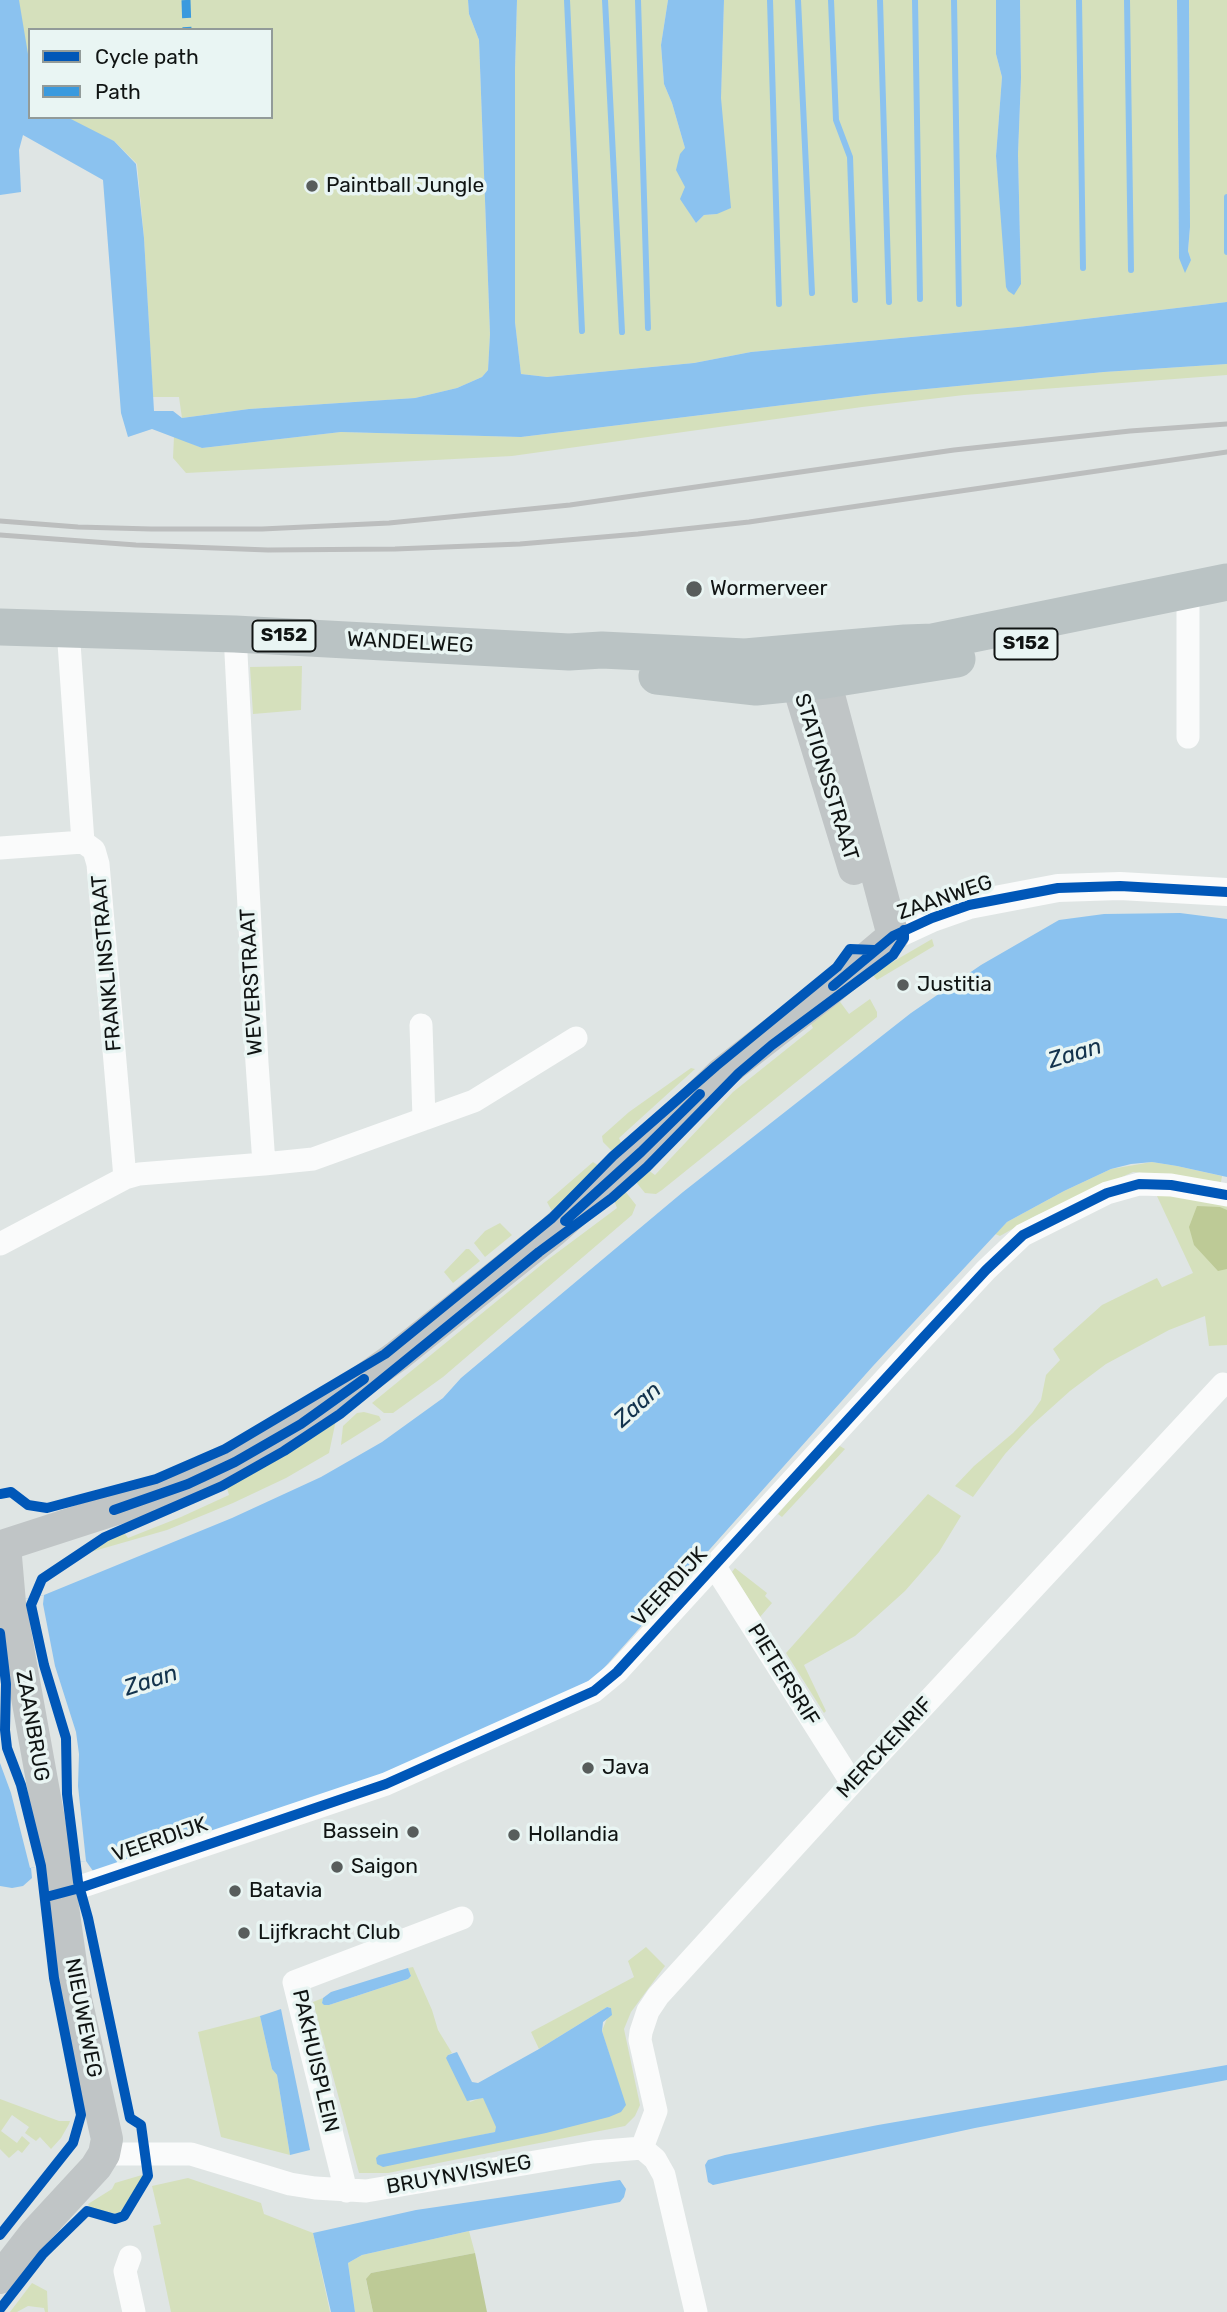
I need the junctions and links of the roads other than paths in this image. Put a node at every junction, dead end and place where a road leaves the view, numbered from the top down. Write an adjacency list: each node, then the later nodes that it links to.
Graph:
1 (1227, 582): 2 (main road, S152)
2 (1188, 601): 3 (main road, S152); 7 (main road, S152); 8 (street)
3 (1227, 604)
4 (0, 627): 5 (main road, WANDELWEG / S152)
5 (68, 629): 6 (main road, WANDELWEG / S152); 9 (street, FRANKLINSTRAAT)
6 (235, 634): 7 (main road, WANDELWEG / S152); 16 (street, WEVERSTRAAT)
7 (809, 671): 12 (main road, STATIONSSTRAAT)
8 (1188, 737)
9 (83, 842): 10 (street); 17 (street, FRANKLINSTRAAT)
10 (0, 848)
11 (1227, 892): 12 (street, ZAANWEG)
12 (886, 941): 21 (main road, ZAANWEG)
13 (421, 1025): 15 (street)
14 (576, 1038): 15 (street)
15 (424, 1119): 16 (street)
16 (264, 1164): 17 (street)
17 (125, 1178): 19 (street)
18 (1227, 1195): 22 (street, VEERDIJK)
19 (0, 1244)
20 (1223, 1384): 23 (street, MERCKENRIF)
21 (2, 1539): 24 (main road, ZAANBRUG)
22 (715, 1567): 23 (street, PIETERSRIF); 24 (street, VEERDIJK)
23 (852, 1783): 26 (street, MERCKENRIF)
24 (66, 1882): 27 (main road, NIEUWEWEG)
25 (462, 1918): 28 (street, PAKHUISPLEIN)
26 (642, 2148): 28 (street, BRUYNVISWEG); 32 (street)
27 (104, 2154): 28 (street, BRUYNVISWEG); 30 (main road)
28 (346, 2191)
29 (130, 2258): 31 (street)
30 (0, 2278)
31 (134, 2312)
32 (696, 2312)

